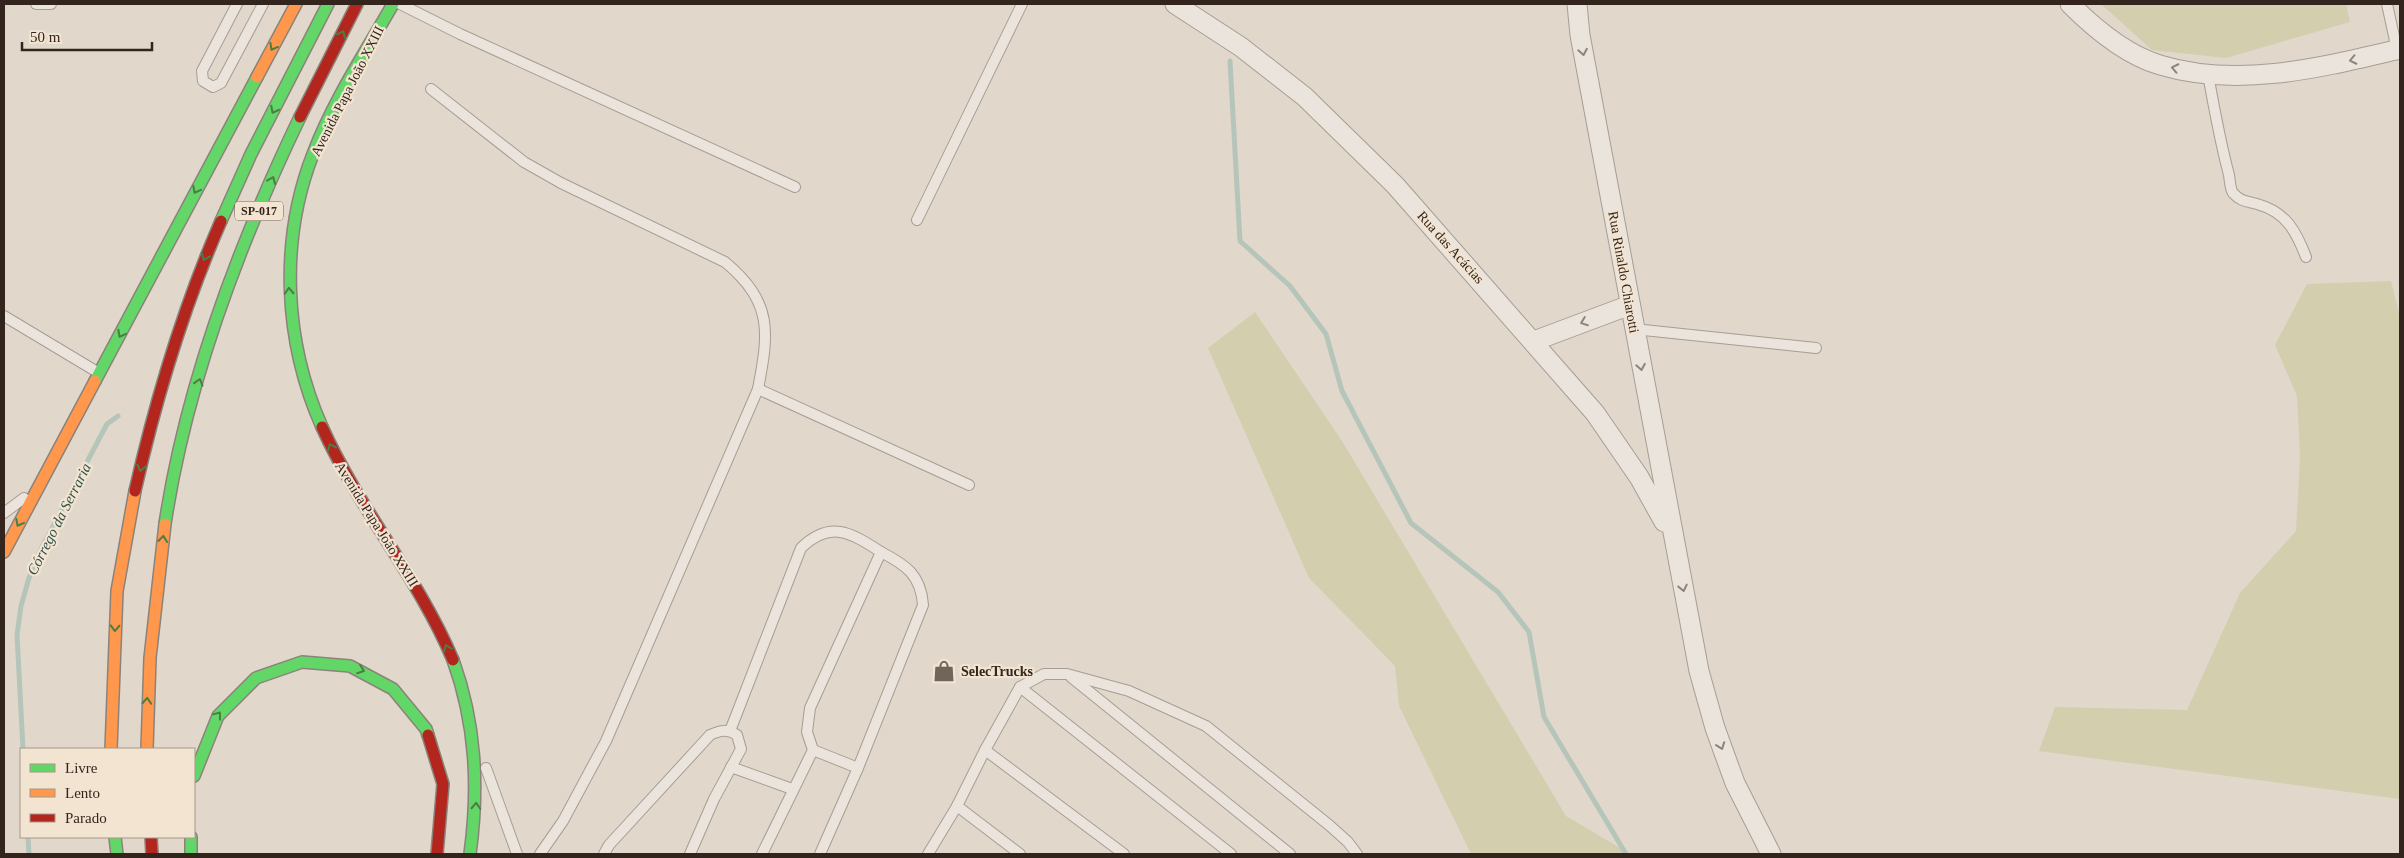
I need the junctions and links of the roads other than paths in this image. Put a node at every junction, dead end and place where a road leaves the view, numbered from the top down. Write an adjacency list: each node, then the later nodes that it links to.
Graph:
1 (36, 4): 2 (lane)
2 (51, 4)
3 (237, 4): 4 (lane)
4 (263, 4)
5 (296, 4): 26 (main road, one-way to 26)
6 (328, 4): 38 (main road, SP-017, one-way to 38)
7 (357, 4): 39 (main road, Avenida Papa João XXIII / SP-017, one-way to 7)
8 (393, 4): 37 (main road, Avenida Papa João XXIII, one-way to 8)
9 (400, 4): 18 (lane)
10 (1022, 4): 19 (lane)
11 (1175, 4): 24 (street, Rua das Acácias)
12 (1577, 4): 21 (street, Rua Rinaldo Chiarotti, one-way to 21)
13 (2070, 4): 16 (street, one-way to 13)
14 (2387, 4): 15 (lane)
15 (2398, 50): 16 (street, one-way to 16)
16 (2208, 74): 20 (lane)
17 (432, 89): 27 (lane)
18 (795, 187)
19 (917, 220)
20 (2306, 257)
21 (1630, 305): 23 (street, Rua Rinaldo Chiarotti); 24 (street, one-way to 24)
22 (4, 316): 26 (lane)
23 (1634, 329): 25 (lane); 31 (street, Rua Rinaldo Chiarotti, one-way to 31)
24 (1534, 341): 31 (street, Rua das Acácias)
25 (1816, 348)
26 (100, 373): 29 (main road)
27 (758, 389): 28 (lane); 56 (lane)
28 (969, 485)
29 (37, 489): 30 (lane); 32 (main road, one-way to 32)
30 (4, 513)
31 (1673, 540): 67 (street, Rua Rinaldo Chiarotti, one-way to 67)
32 (4, 552)
33 (881, 552): 36 (lane); 40 (lane); 43 (lane)
34 (1067, 674): 35 (lane); 65 (lane); 66 (lane)
35 (1020, 687): 41 (lane); 64 (lane)
36 (730, 731): 42 (lane); 57 (lane)
37 (474, 736): 54 (main road, Avenida Papa João XXIII, one-way to 37); 55 (lane)
38 (111, 748)
39 (147, 748)
40 (813, 750): 43 (lane); 45 (lane)
41 (985, 750): 46 (lane); 63 (lane)
42 (732, 767): 45 (lane); 58 (lane)
43 (858, 768): 60 (lane)
44 (195, 771): 53 (main road, one-way to 53)
45 (792, 789): 59 (lane)
46 (957, 806): 61 (lane); 62 (lane)
47 (115, 838): 50 (main road)
48 (151, 838): 51 (main road)
49 (191, 838): 52 (main road)
50 (117, 854)
51 (152, 854)
52 (191, 854)
53 (437, 854)
54 (470, 854)
55 (517, 854)
56 (540, 854)
57 (604, 854)
58 (690, 854)
59 (762, 854)
60 (820, 854)
61 (928, 854)
62 (1020, 854)
63 (1124, 854)
64 (1230, 854)
65 (1290, 854)
66 (1357, 854)
67 (1771, 854)

